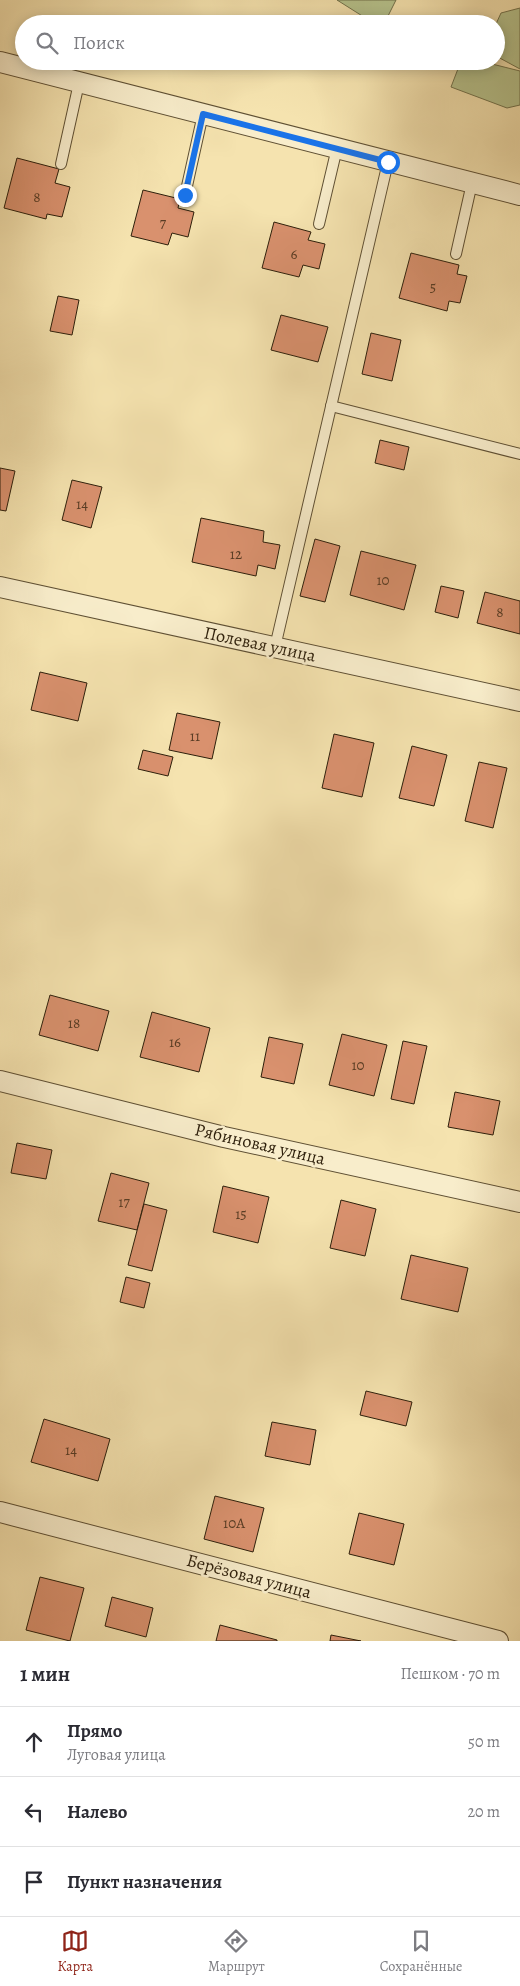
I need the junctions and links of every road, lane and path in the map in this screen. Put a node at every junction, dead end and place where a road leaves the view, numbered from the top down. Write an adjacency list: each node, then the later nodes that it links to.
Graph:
1 (0, 62): 2 (street)
2 (15, 66)
3 (30, 70): 4 (street)
4 (79, 83): 5 (street); 8 (lane)
5 (203, 114): 6 (street); 10 (lane)
6 (337, 148): 7 (street); 12 (lane)
7 (388, 162): 9 (street); 14 (lane)
8 (60, 164)
9 (472, 183): 11 (street); 13 (lane)
10 (185, 195)
11 (520, 195)
12 (319, 224)
13 (456, 254)
14 (331, 406): 15 (lane); 17 (lane)
15 (520, 454)
16 (0, 587): 17 (street, Полевая улица)
17 (275, 647): 18 (street, Полевая улица)
18 (520, 701)
19 (0, 1081): 20 (street, Рябиновая улица)
20 (520, 1202)
21 (0, 1512): 22 (street, Берёзовая улица)
22 (498, 1641)

